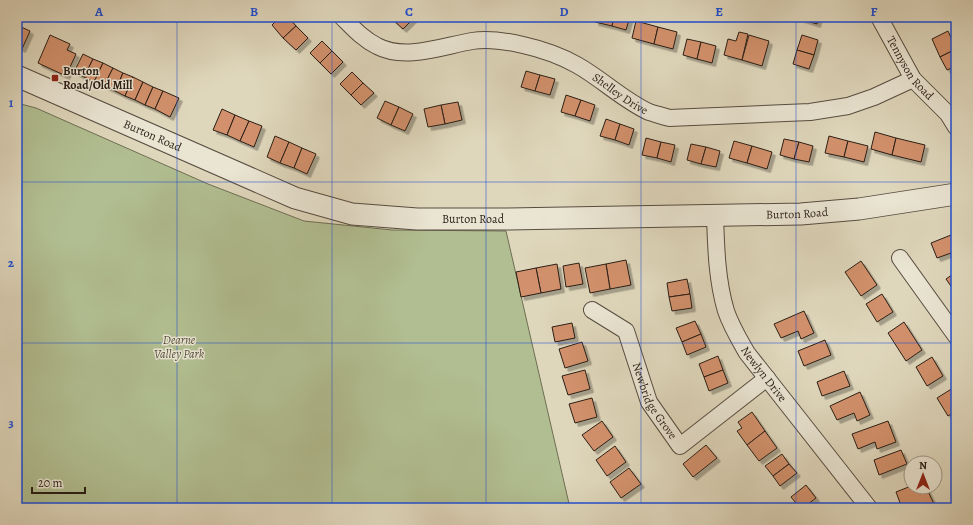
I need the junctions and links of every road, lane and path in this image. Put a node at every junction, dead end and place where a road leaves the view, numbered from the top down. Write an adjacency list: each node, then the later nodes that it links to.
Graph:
1 (342, 17): 4 (street, Shelley Drive)
2 (879, 17): 4 (street, Tennyson Road)
3 (17, 76): 7 (street, Burton Road)
4 (913, 79): 5 (street, Tennyson Road)
5 (953, 119)
6 (956, 194): 7 (street, Burton Road)
7 (715, 216): 11 (street, Newlyn Drive)
8 (900, 258): 10 (street)
9 (592, 310): 11 (street, Newbridge Grove)
10 (956, 336)
11 (768, 378): 12 (street, Newlyn Drive)
12 (862, 505)

